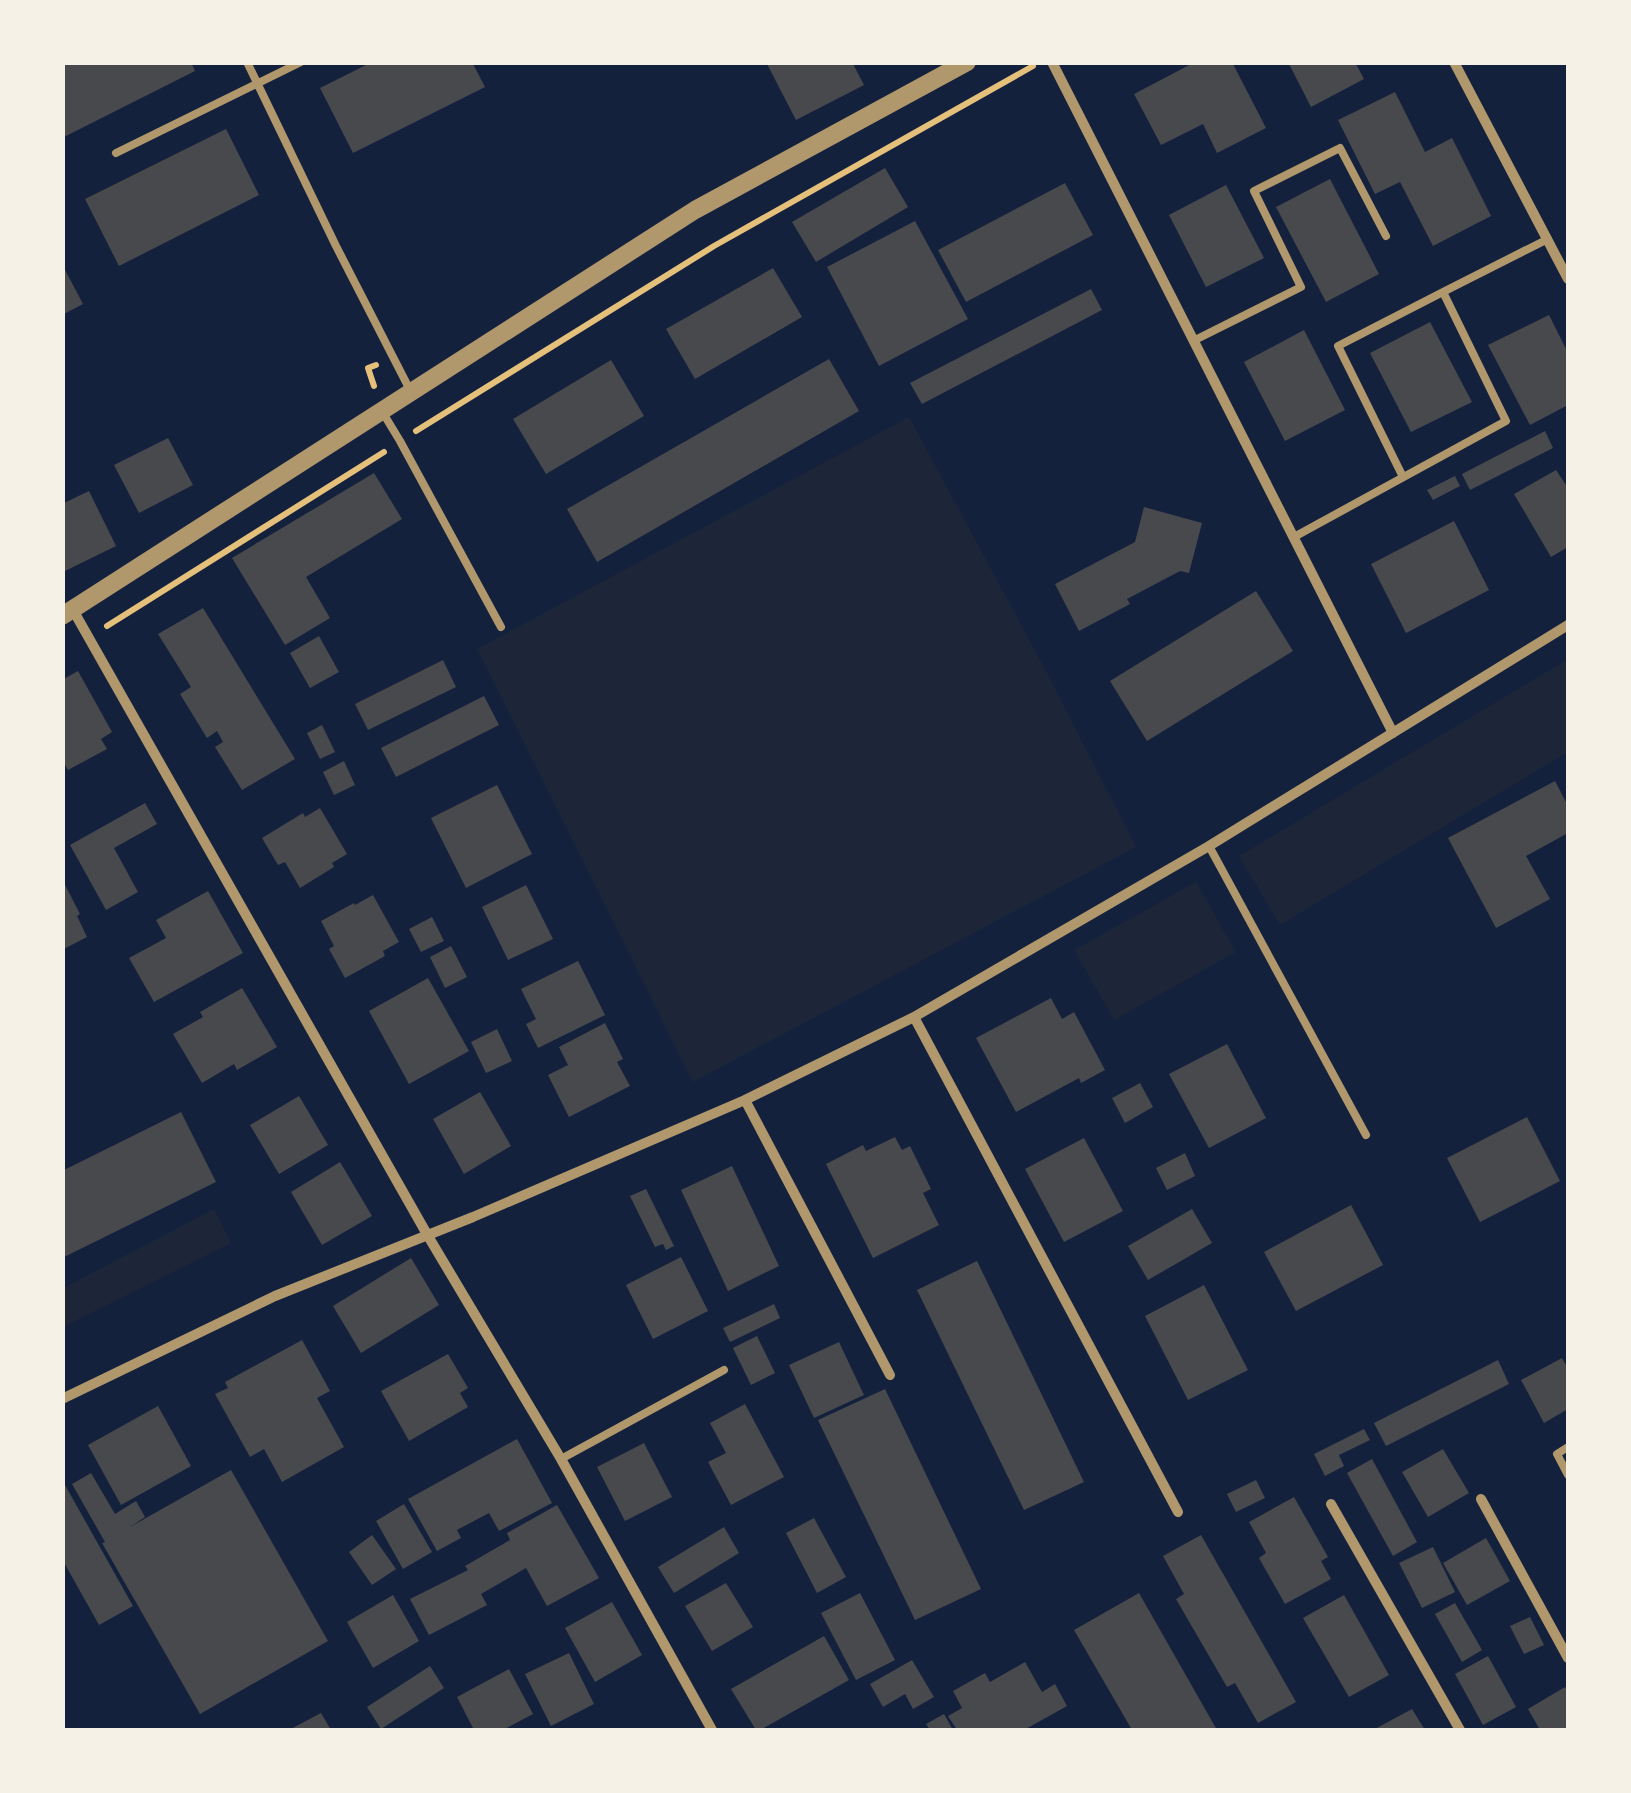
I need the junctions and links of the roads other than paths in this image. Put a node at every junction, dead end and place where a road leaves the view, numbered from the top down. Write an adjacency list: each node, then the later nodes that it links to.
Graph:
1 (246, 62): 6 (lane)
2 (301, 62): 6 (lane)
3 (968, 62): 13 (street)
4 (1052, 62): 12 (street)
5 (1454, 62): 9 (street)
6 (257, 84): 7 (lane); 13 (lane)
7 (116, 154)
8 (1386, 236): 12 (lane)
9 (1548, 238): 10 (street); 11 (lane)
10 (1568, 280)
11 (1443, 292): 15 (lane); 15 (lane)
12 (1193, 341): 16 (street)
13 (412, 392): 14 (street)
14 (382, 411): 17 (street); 19 (lane)
15 (1403, 477): 16 (lane)
16 (1294, 537): 20 (street)
17 (68, 613): 25 (street)
18 (1568, 626): 20 (street)
19 (501, 628)
20 (1394, 732): 21 (street)
21 (1210, 846): 22 (street); 24 (lane)
22 (914, 1016): 23 (street); 34 (street)
23 (746, 1100): 25 (street); 27 (street)
24 (1366, 1135)
25 (428, 1236): 28 (street); 30 (street)
26 (724, 1370): 30 (lane)
27 (890, 1376)
28 (62, 1399)
29 (1568, 1447): 31 (lane)
30 (561, 1459): 36 (street)
31 (1568, 1475)
32 (1481, 1499): 35 (street)
33 (1331, 1504): 37 (street)
34 (1178, 1512)
35 (1568, 1658)
36 (712, 1730)
37 (1460, 1730)

